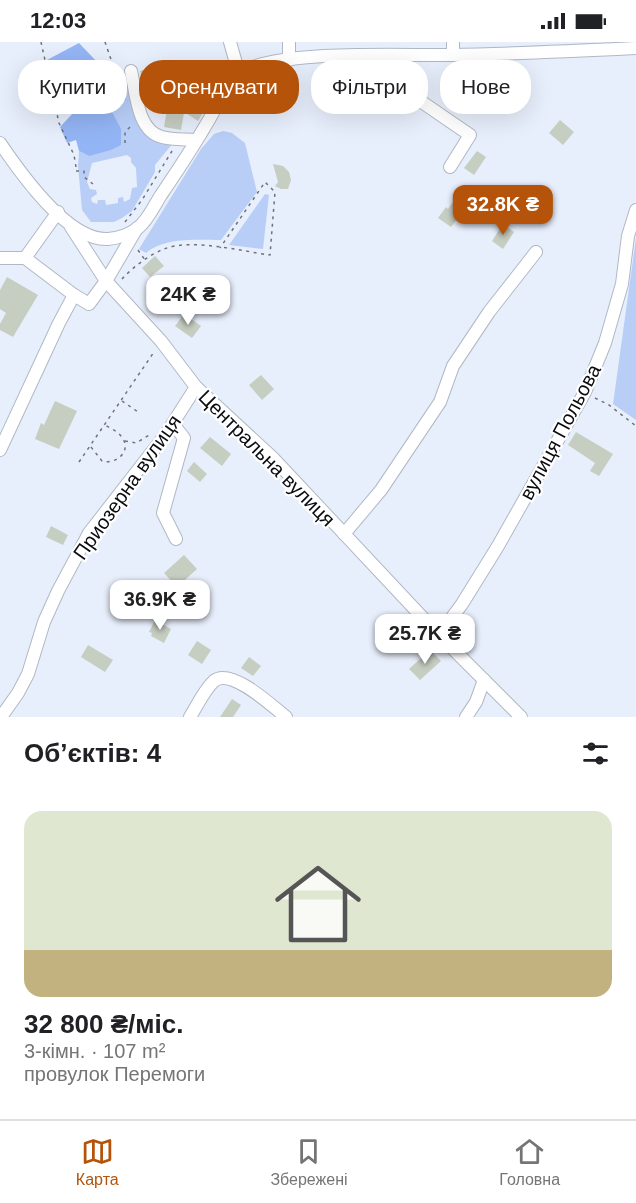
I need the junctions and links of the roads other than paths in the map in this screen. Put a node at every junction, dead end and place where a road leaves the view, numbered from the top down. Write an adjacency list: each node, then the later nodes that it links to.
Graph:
1 (230, 42): 7 (street)
2 (289, 42): 8 (street)
3 (594, 46): 4 (street); 5 (street)
4 (453, 48): 6 (street)
5 (636, 48)
6 (385, 56): 8 (street); 13 (street)
7 (235, 60)
8 (289, 60)
9 (131, 71): 11 (street)
10 (212, 114): 11 (street)
11 (196, 140): 16 (street)
12 (0, 143): 15 (street)
13 (450, 167)
14 (636, 210): 27 (street, вулиця Польова)
15 (62, 217): 16 (street); 18 (street); 20 (street, Центральна вулиця)
16 (138, 228): 20 (street)
17 (536, 252): 25 (street)
18 (25, 258): 19 (street); 21 (street)
19 (1, 260)
20 (106, 280): 21 (street); 22 (street, Центральна вулиця)
21 (74, 295): 24 (street)
22 (196, 387): 23 (street, Приозерна вулиця); 25 (street, Центральна вулиця)
23 (173, 424): 26 (street); 29 (street, Приозерна вулиця)
24 (0, 450)
25 (344, 534): 27 (street, Центральна вулиця)
26 (176, 539)
27 (439, 635): 28 (street, Центральна вулиця)
28 (484, 680): 32 (street); 33 (street, Центральна вулиця)
29 (1, 717)
30 (190, 717): 31 (street)
31 (286, 717)
32 (466, 717)
33 (521, 717)

